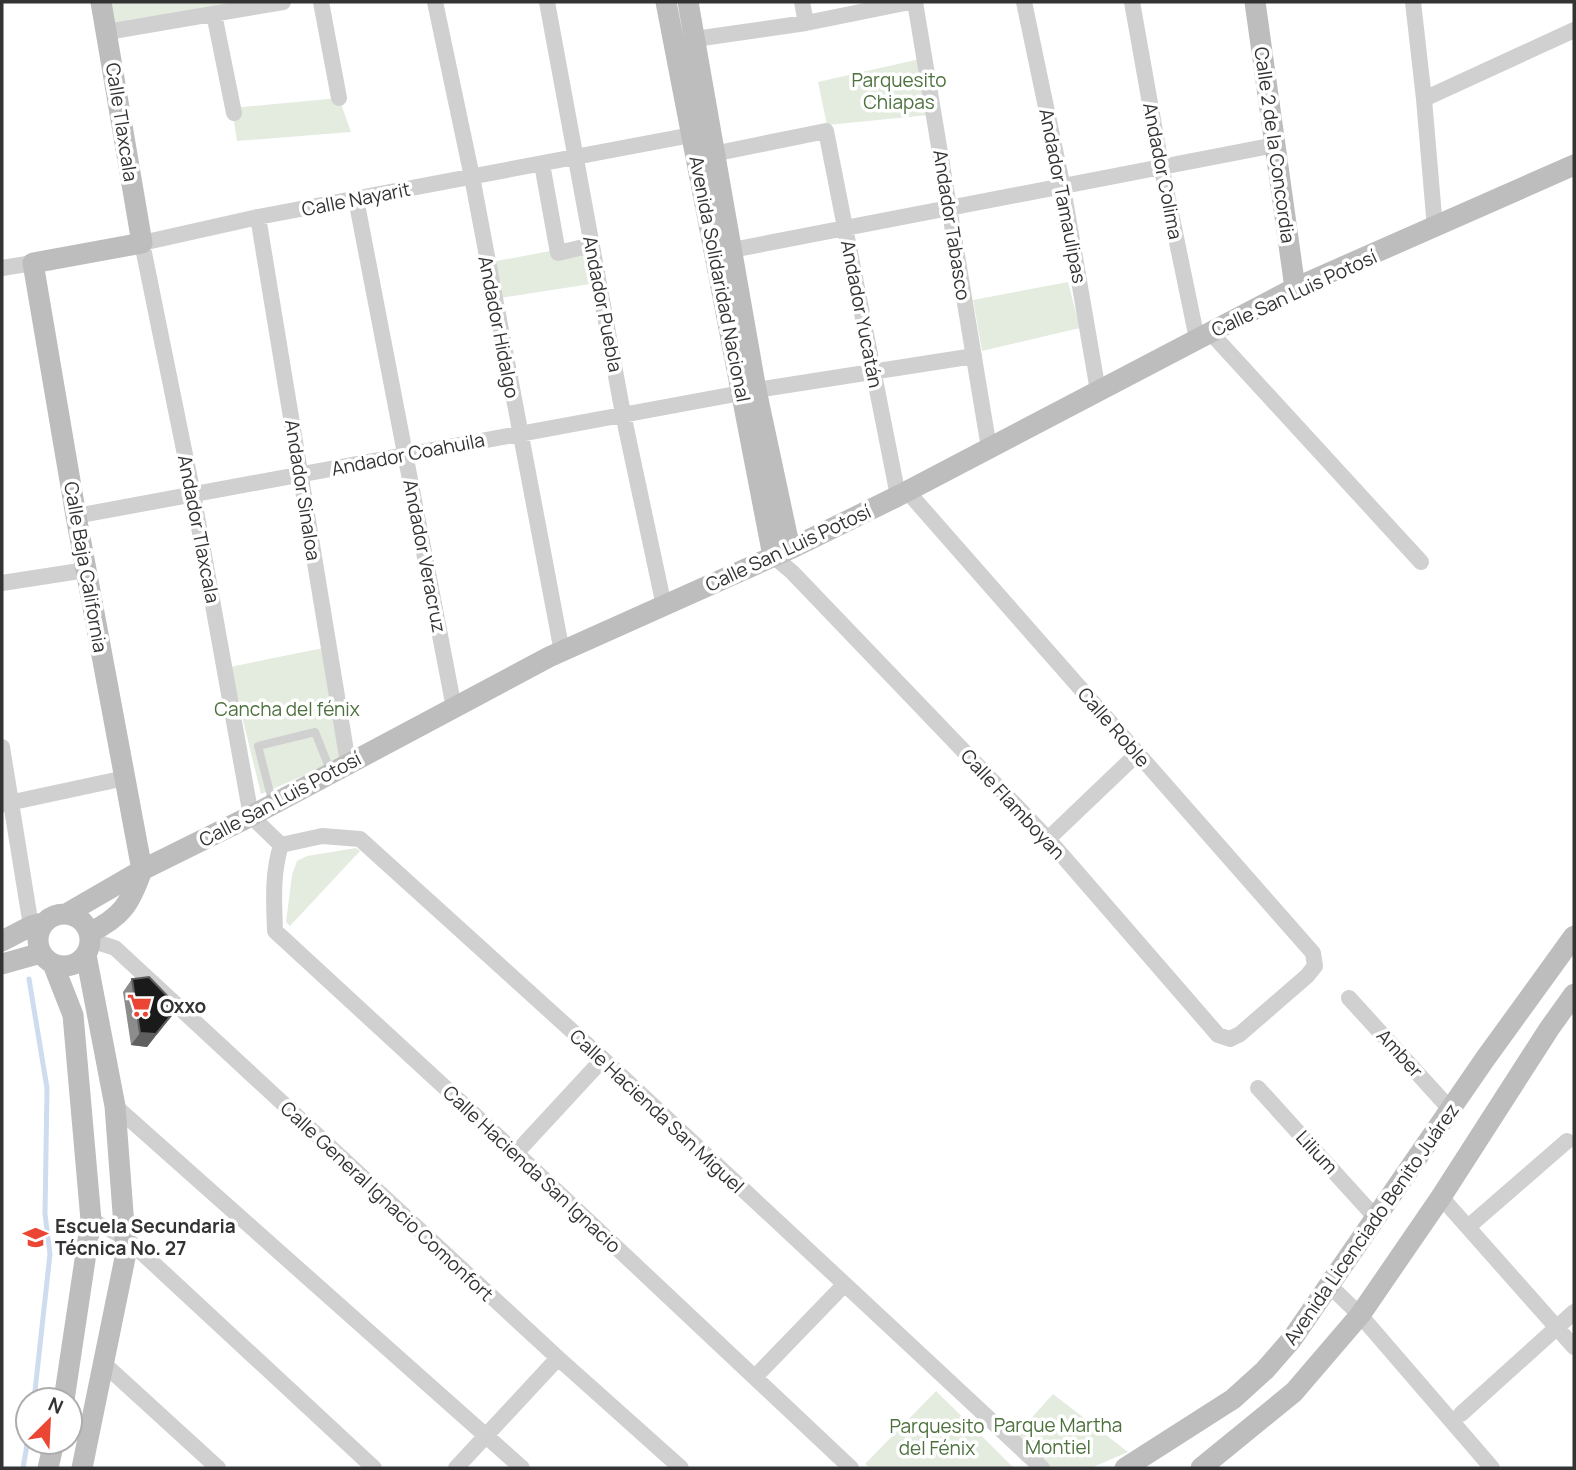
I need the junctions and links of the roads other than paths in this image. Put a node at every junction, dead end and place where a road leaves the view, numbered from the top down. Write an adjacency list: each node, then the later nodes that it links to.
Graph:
1 (101, 2): 17 (main road, Calle Tlaxcala)
2 (283, 2): 14 (street)
3 (321, 2): 19 (street)
4 (435, 2): 29 (street, Andador Hidalgo)
5 (547, 2): 25 (street, Andador Puebla)
6 (666, 2): 22 (main road, Avenida Solidaridad Nacional)
7 (688, 2): 18 (main road, Avenida Solidaridad Nacional)
8 (802, 2): 15 (street)
9 (912, 2): 15 (street); 32 (street, Andador Tabasco)
10 (1024, 2): 30 (street, Andador Tamaulipas)
11 (1132, 2): 28 (street, Andador Colima)
12 (1255, 2): 23 (main road, Calle 2 de la Concordia)
13 (1413, 2): 20 (street)
14 (214, 14): 17 (street); 21 (street)
15 (806, 23): 18 (street)
16 (1574, 30): 20 (street)
17 (107, 32): 36 (main road, Calle Tlaxcala)
18 (695, 39): 22 (main road, Avenida Solidaridad Nacional)
19 (338, 98)
20 (1424, 99): 35 (street)
21 (234, 113)
22 (702, 133): 24 (main road, Avenida Solidaridad Nacional); 25 (street, Calle Nayarit)
23 (1275, 145): 28 (street); 41 (main road, Calle 2 de la Concordia)
24 (706, 155): 34 (street, Andador Yucatán); 38 (main road, Avenida Solidaridad Nacional); 45 (main road, Avenida Solidaridad Nacional)
25 (575, 157): 26 (street, Calle Nayarit); 37 (street, Andador Puebla)
26 (542, 163): 29 (street, Calle Nayarit); 37 (street)
27 (1574, 165): 35 (main road, Calle San Luis Potosí)
28 (1161, 166): 30 (street); 42 (street, Andador Colima)
29 (472, 177): 31 (street, Calle Nayarit); 48 (street, Andador Hidalgo)
30 (1063, 188): 32 (street); 46 (street, Andador Tamaulipas)
31 (356, 199): 33 (street, Calle Nayarit); 50 (street, Andador Veracruz)
32 (949, 208): 34 (street); 43 (street, Andador Tabasco)
33 (258, 217): 36 (street, Calle Nayarit); 51 (street, Andador Sinaloa)
34 (845, 228): 38 (street); 44 (street, Andador Yucatán)
35 (1435, 228): 41 (main road, Calle San Luis Potosí)
36 (142, 243): 39 (main road, Calle Nayarit); 52 (street, Andador Tlaxcala)
37 (592, 245): 47 (street, Andador Puebla)
38 (732, 250): 45 (main road, Avenida Solidaridad Nacional)
39 (33, 262): 40 (street, Calle Nayarit); 54 (main road, Calle Baja California)
40 (2, 268)
41 (1295, 288): 42 (main road, Calle San Luis Potosí)
42 (1204, 336): 46 (main road, Calle San Luis Potosí); 56 (street)
43 (974, 356): 44 (street, Andador Coahuila); 49 (street, Andador Tabasco)
44 (873, 373): 45 (street, Andador Coahuila); 53 (street, Andador Yucatán)
45 (749, 391): 47 (street, Andador Coahuila); 55 (main road, Avenida Solidaridad Nacional)
46 (1098, 391): 49 (main road, Calle San Luis Potosí)
47 (623, 414): 48 (street, Andador Coahuila); 59 (street, Andador Puebla)
48 (519, 432): 50 (street, Andador Coahuila); 60 (street, Andador Hidalgo)
49 (989, 448): 53 (main road, Calle San Luis Potosí)
50 (405, 455): 51 (street, Andador Coahuila); 61 (street, Andador Veracruz)
51 (300, 475): 52 (street, Andador Coahuila); 64 (street, Andador Sinaloa)
52 (193, 494): 54 (street, Andador Coahuila); 68 (street, Andador Tlaxcala)
53 (903, 494): 55 (main road, Calle San Luis Potosí); 63 (street, Calle Roble)
54 (76, 516): 57 (main road, Calle Baja California)
55 (782, 552): 59 (main road, Calle San Luis Potosí); 69 (street, Calle Flamboyan)
56 (1421, 562)
57 (86, 570): 58 (street); 65 (main road, Calle Baja California)
58 (2, 583)
59 (664, 606): 60 (main road, Calle San Luis Potosí)
60 (562, 652): 61 (main road, Calle San Luis Potosí)
61 (454, 708): 64 (main road, Calle San Luis Potosí)
62 (2, 747): 66 (street)
63 (1138, 754): 69 (street); 81 (street, Calle Roble)
64 (340, 768): 67 (main road, Calle San Luis Potosí); 67 (lane)
65 (125, 778): 66 (street); 71 (main road, Calle Baja California)
66 (7, 803): 73 (street)
67 (273, 804): 68 (main road, Calle San Luis Potosí)
68 (251, 816): 70 (street); 71 (main road, Calle San Luis Potosí)
69 (1048, 839): 81 (street, Calle Flamboyan)
70 (281, 845): 82 (street, Calle Hacienda San Miguel); 87 (street, Calle Hacienda San Ignacio)
71 (142, 870): 72 (main road, Calle San Luis Potosí); 76 (main road)
72 (66, 914): 73 (main road); 76 (main road)
73 (37, 925): 75 (main road); 77 (main road)
74 (1574, 936): 85 (main road, Avenida Licenciado Benito Juárez)
75 (2, 941)
76 (88, 943): 77 (main road); 84 (main road); 99 (street, Calle General Ignacio Comonfort)
77 (47, 958): 78 (main road); 90 (main road)
78 (2, 964)
79 (1574, 994): 88 (main road, Avenida Licenciado Benito Juárez)
80 (1349, 998): 85 (street, Amber)
81 (1230, 1039)
82 (603, 1059): 87 (street); 93 (street, Calle Hacienda San Miguel)
83 (1258, 1088): 89 (street, Lilium)
84 (114, 1106): 92 (main road); 104 (street)
85 (1450, 1109): 89 (main road, Avenida Licenciado Benito Juárez)
86 (1567, 1140): 91 (street)
87 (516, 1153): 101 (street, Calle Hacienda San Ignacio)
88 (1441, 1197): 91 (street); 96 (main road, Avenida Licenciado Benito Juárez)
89 (1376, 1217): 94 (main road, Avenida Licenciado Benito Juárez)
90 (91, 1220): 92 (street); 102 (main road)
91 (1468, 1227): 97 (street)
92 (126, 1238): 100 (main road); 107 (street)
93 (844, 1286): 101 (street); 112 (street, Calle Hacienda San Miguel)
94 (1330, 1286): 96 (street); 113 (main road, Avenida Licenciado Benito Juárez)
95 (1574, 1312): 97 (street)
96 (1360, 1315): 114 (main road, Avenida Licenciado Benito Juárez); 115 (street)
97 (1557, 1327): 98 (street); 103 (street)
98 (1574, 1347)
99 (558, 1358): 104 (street); 110 (street, Calle General Ignacio Comonfort)
100 (103, 1363): 105 (main road); 106 (street)
101 (755, 1377): 111 (street, Calle Hacienda San Ignacio)
102 (66, 1386)
103 (1461, 1414)
104 (485, 1435): 108 (street); 109 (street)
105 (82, 1468)
106 (218, 1468)
107 (374, 1468)
108 (456, 1468)
109 (522, 1468)
110 (681, 1468)
111 (851, 1468)
112 (1042, 1468)
113 (1126, 1468)
114 (1200, 1468)
115 (1492, 1468)

